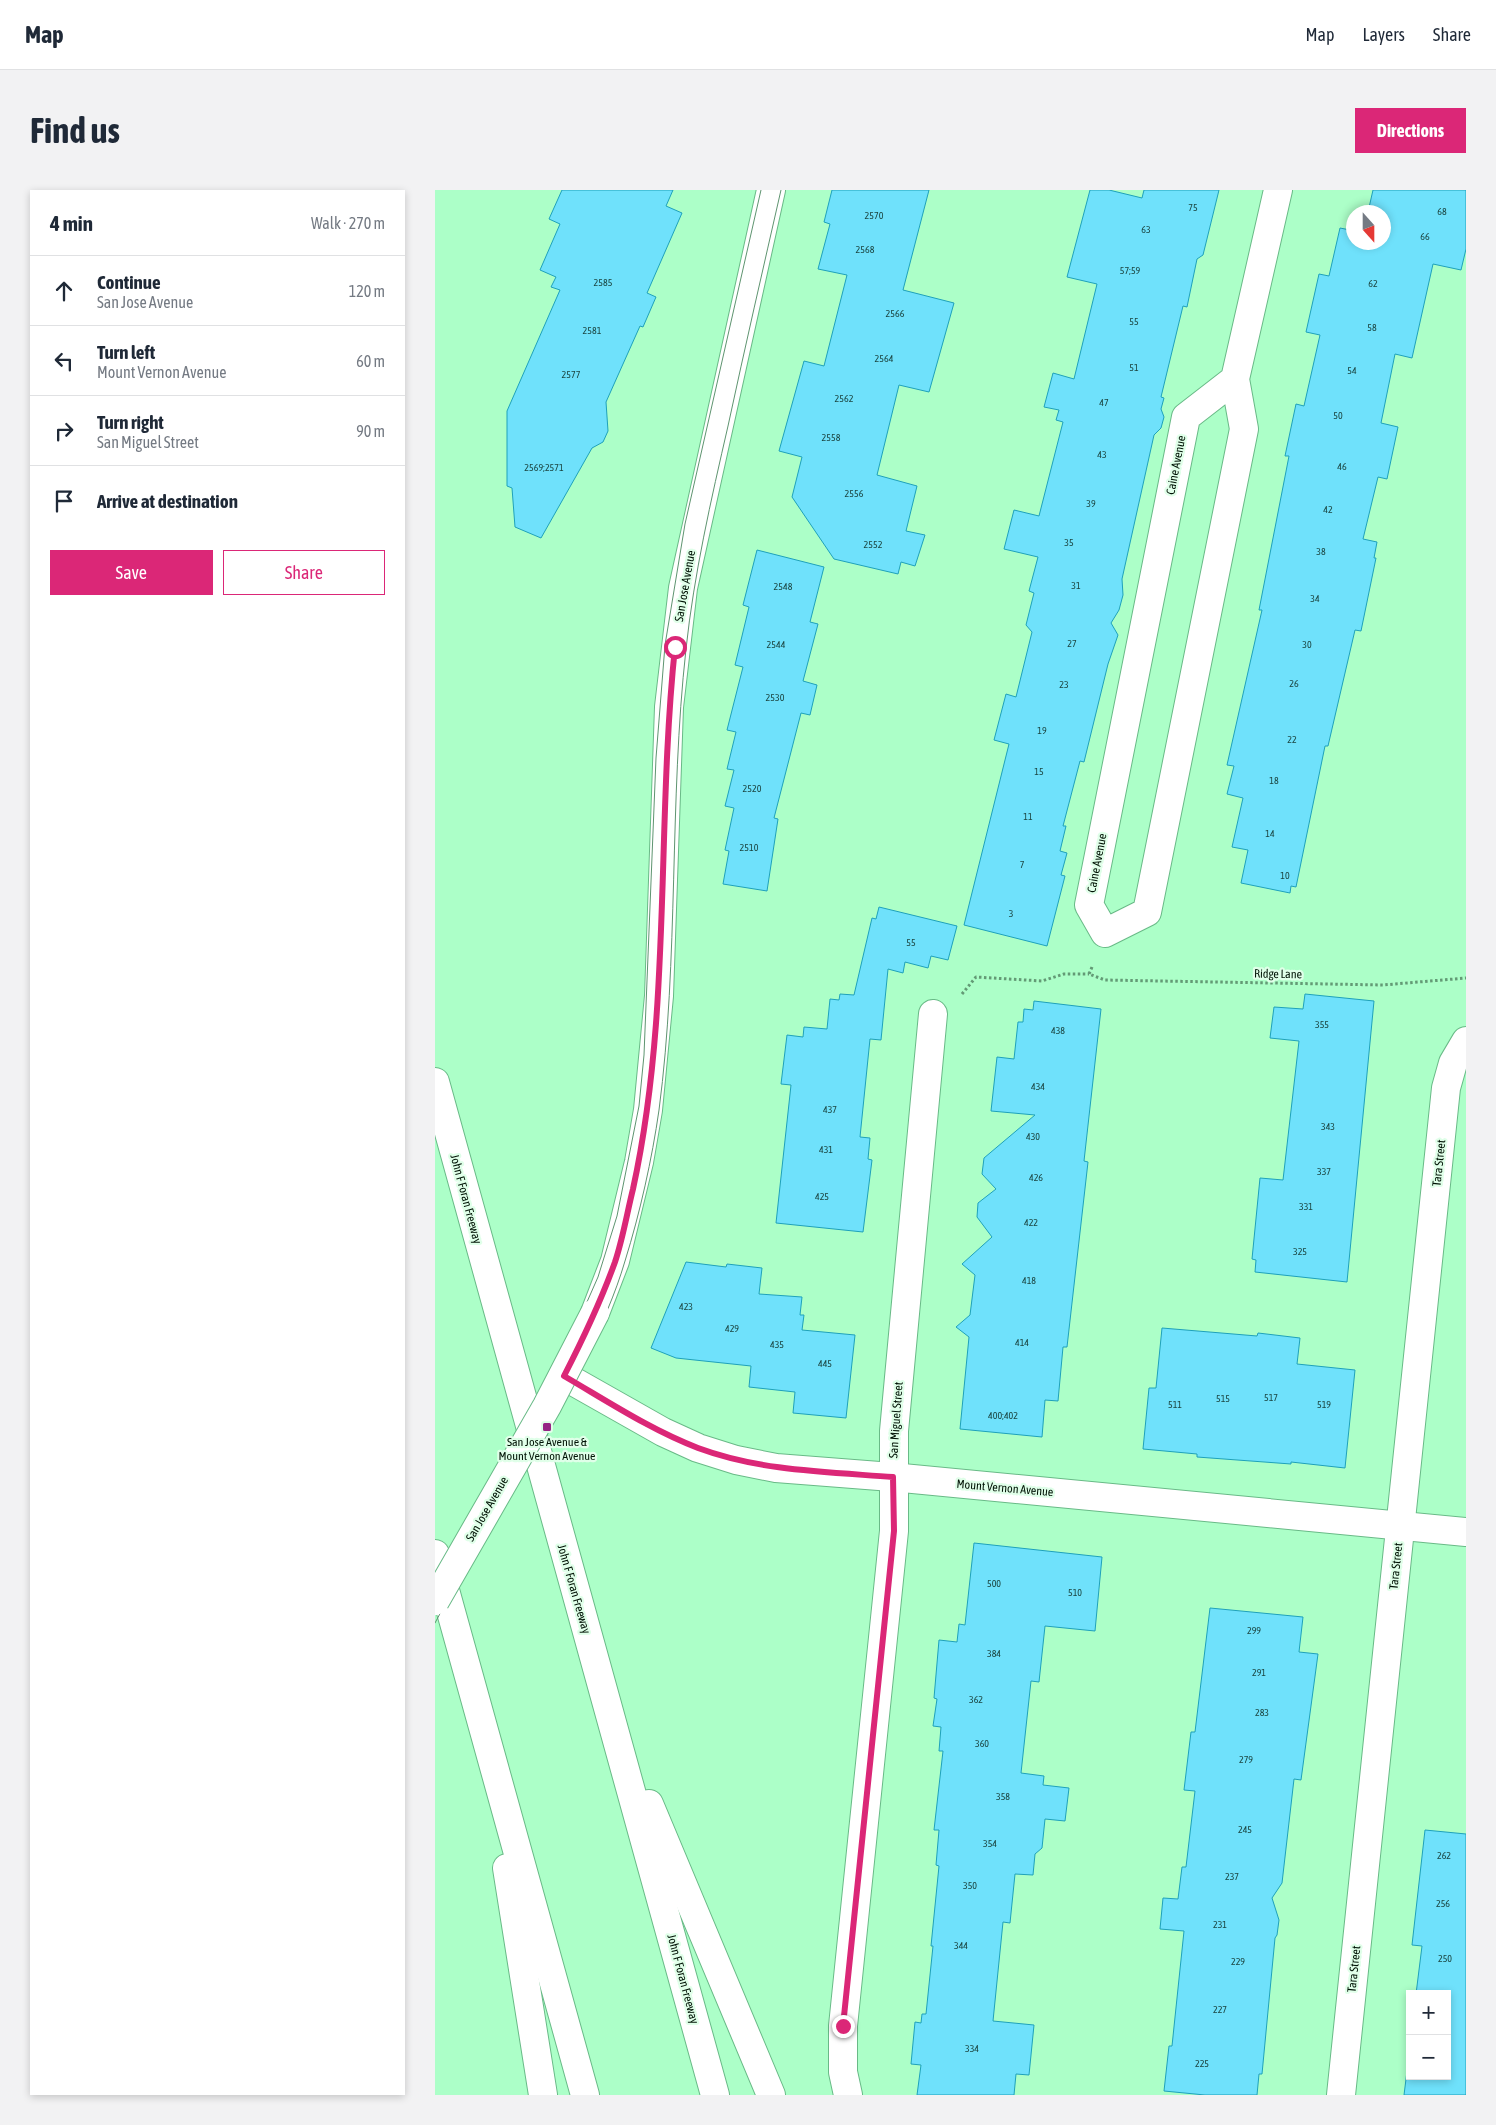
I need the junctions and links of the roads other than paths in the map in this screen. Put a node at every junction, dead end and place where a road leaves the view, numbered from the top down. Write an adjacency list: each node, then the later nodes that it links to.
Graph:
1 (771, 190): 7 (main road, San Jose Avenue, bridge)
2 (1278, 190): 3 (main road)
3 (1235, 379): 3 (main road, Caine Avenue)
4 (933, 1014): 8 (main road, San Miguel Street)
5 (1466, 1041): 9 (main road, Tara Street)
6 (435, 1082): 13 (main road, John F Foran Freeway)
7 (564, 1376): 8 (main road, Mount Vernon Avenue); 12 (main road, San Jose Avenue, bridge)
8 (893, 1477): 9 (main road, Mount Vernon Avenue); 19 (main road, San Miguel Street)
9 (1401, 1525): 10 (main road, Mount Vernon Avenue); 20 (main road, Tara Street)
10 (1466, 1532)
11 (435, 1554): 14 (main road)
12 (435, 1601)
13 (604, 1697): 17 (main road, John F Foran Freeway); 18 (main road)
14 (485, 1733): 15 (main road); 16 (main road)
15 (543, 2095)
16 (585, 2095)
17 (715, 2095)
18 (771, 2095)
19 (848, 2095)
20 (1341, 2095)

